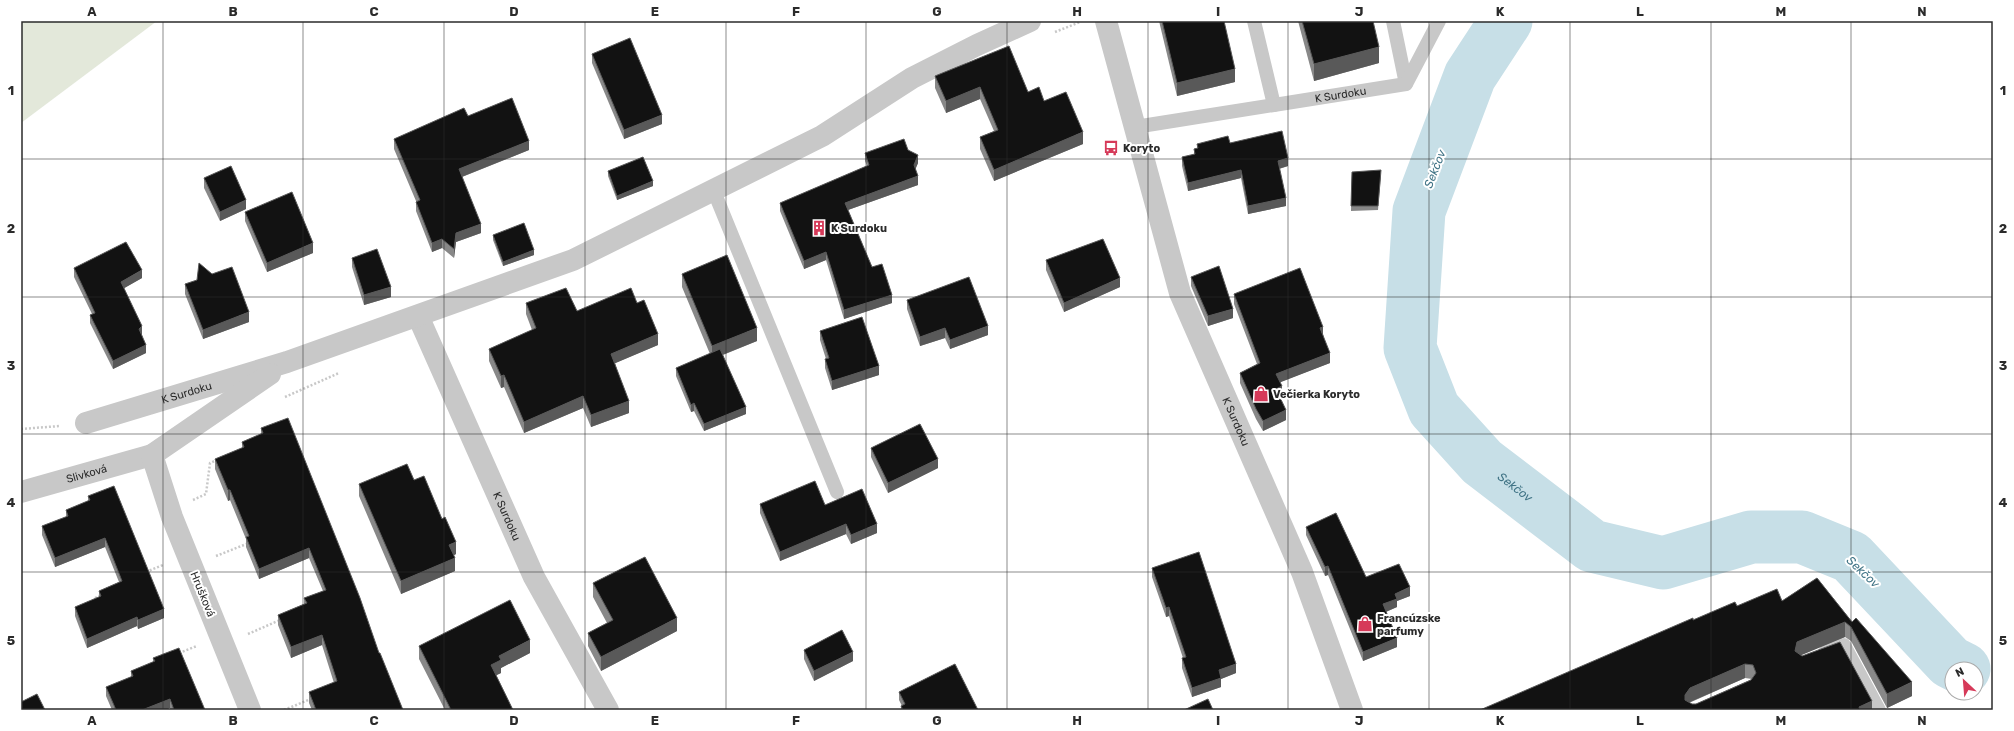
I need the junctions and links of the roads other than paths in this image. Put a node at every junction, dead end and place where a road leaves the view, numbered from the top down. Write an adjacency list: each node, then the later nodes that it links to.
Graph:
1 (1030, 21): 9 (street, K Surdoku)
2 (1106, 21): 8 (street, K Surdoku)
3 (1254, 21): 7 (lane)
4 (1393, 21): 6 (lane)
5 (1440, 21): 6 (lane)
6 (1406, 84): 7 (lane, K Surdoku)
7 (1274, 105): 8 (lane, K Surdoku)
8 (1135, 127): 19 (street, K Surdoku)
9 (713, 189): 10 (street, K Surdoku); 15 (lane)
10 (418, 316): 11 (street, K Surdoku); 18 (street, K Surdoku)
11 (287, 362): 12 (street, K Surdoku); 13 (street, K Surdoku)
12 (86, 423)
13 (152, 455): 14 (street, Slivková); 17 (street, Hrušková)
14 (21, 492)
15 (837, 492)
16 (1815, 656): 20 (lane)
17 (250, 710)
18 (608, 710)
19 (1352, 710)
20 (1880, 710)

